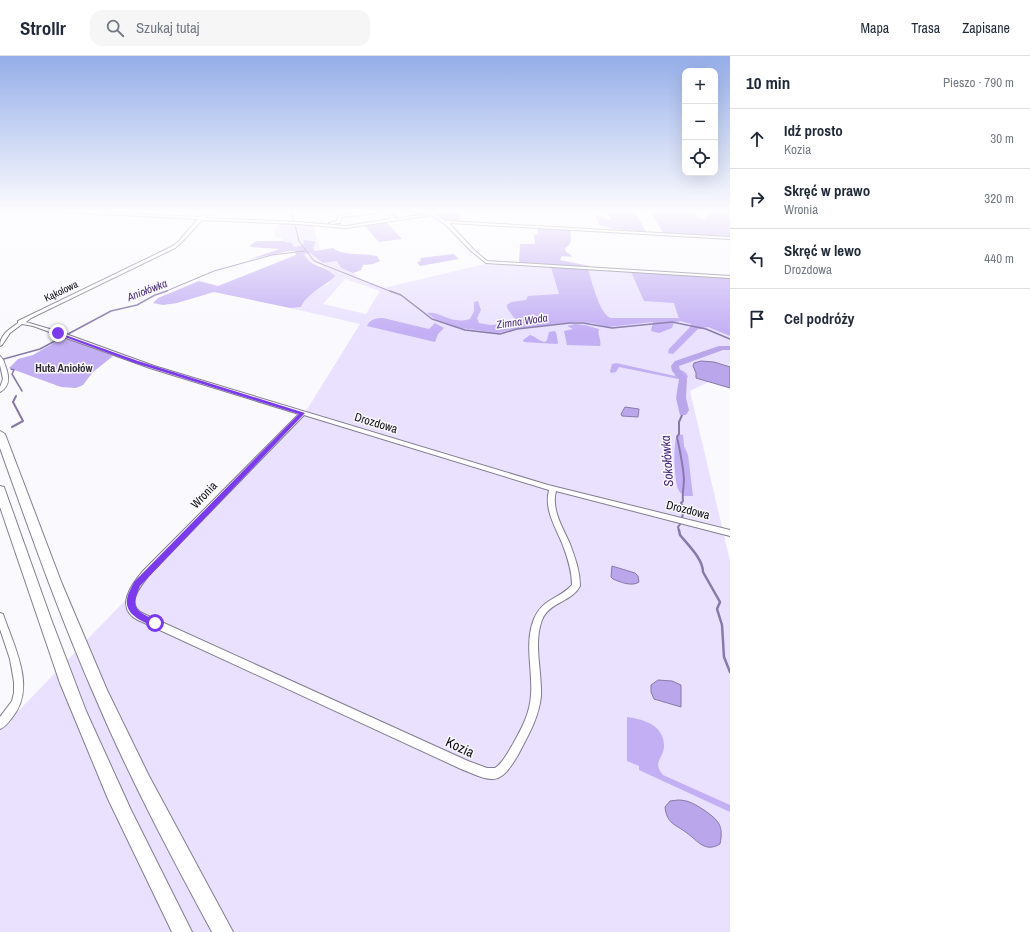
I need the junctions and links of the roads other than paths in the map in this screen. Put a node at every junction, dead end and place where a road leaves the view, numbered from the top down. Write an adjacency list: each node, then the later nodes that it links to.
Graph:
1 (164, 251): 4 (street, Kąkolowa)
2 (475, 251): 3 (street)
3 (730, 277)
4 (20, 322): 5 (street, Kąkolowa); 8 (street, Drozdowa)
5 (0, 344)
6 (1, 360): 7 (street)
7 (0, 390)
8 (303, 413): 10 (street, Drozdowa); 13 (street, Wronia)
9 (0, 434): 17 (highway)
10 (553, 489): 12 (street, Drozdowa); 13 (street, Kozia)
11 (0, 490): 16 (highway)
12 (730, 533)
13 (130, 599)
14 (0, 617): 15 (street)
15 (0, 724)
16 (182, 932)
17 (223, 932)

